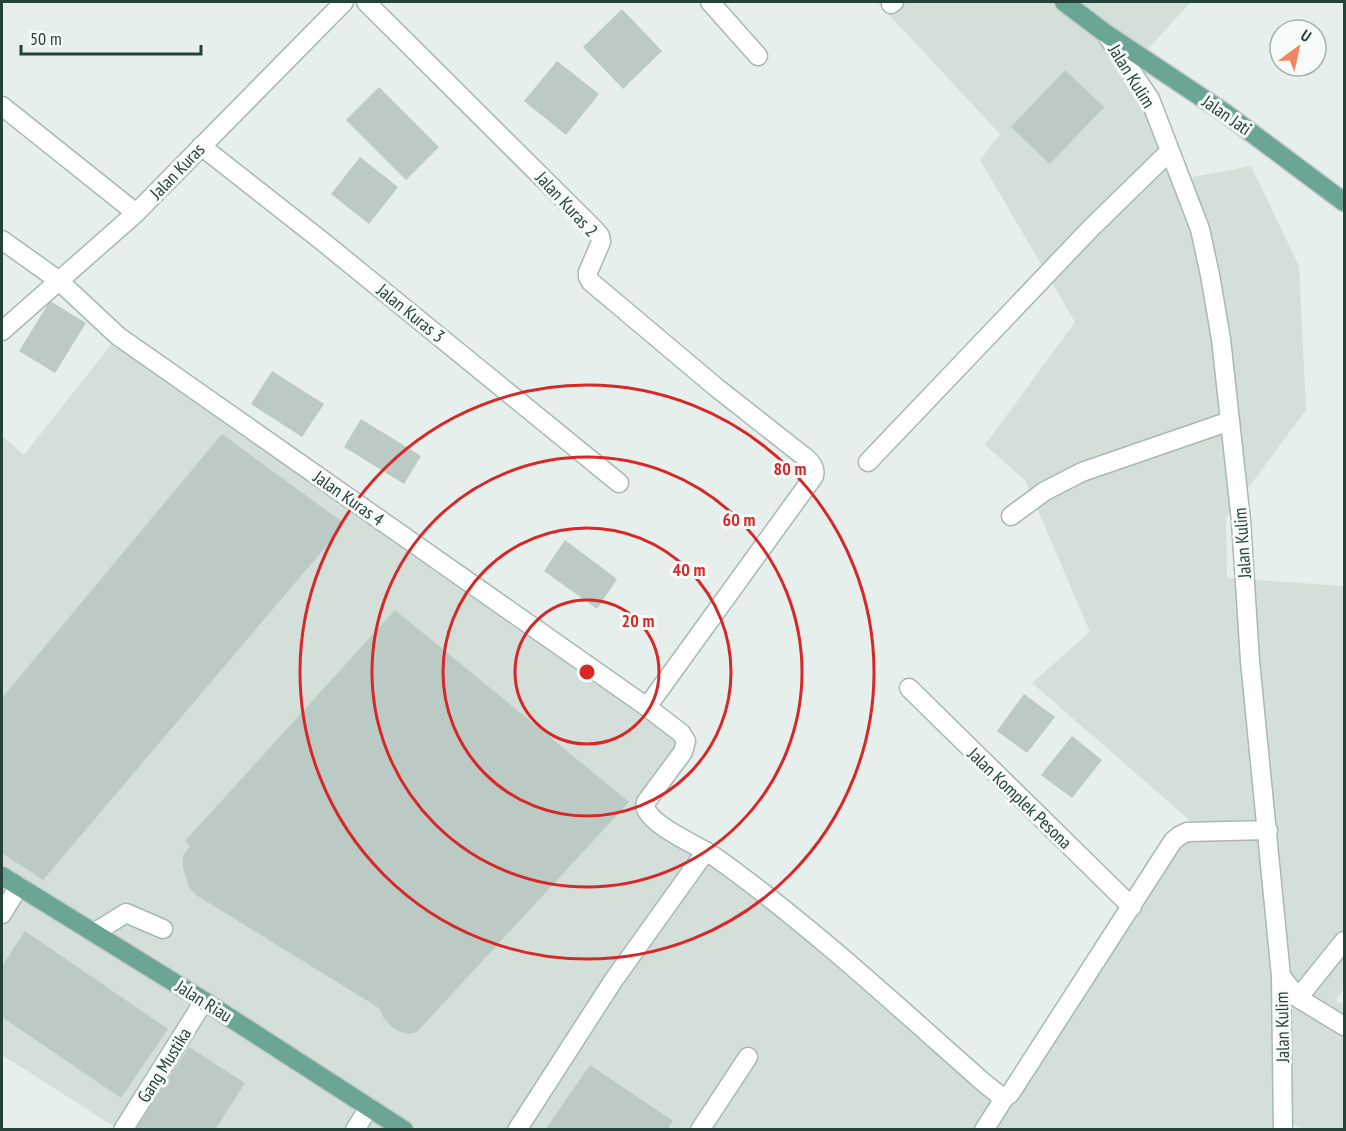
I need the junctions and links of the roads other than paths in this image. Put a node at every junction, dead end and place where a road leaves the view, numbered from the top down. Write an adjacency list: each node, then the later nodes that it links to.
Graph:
1 (344, 2): 8 (street, Jalan Kuras)
2 (366, 2): 20 (street, Jalan Kuras 2)
3 (710, 2): 6 (street)
4 (1064, 2): 5 (main road, Jalan Kulim)
5 (1105, 33): 9 (street, Jalan Kulim); 10 (main road, Jalan Jati)
6 (758, 56)
7 (2, 106): 11 (street)
8 (201, 146): 11 (street, Jalan Kuras); 17 (street, Jalan Kuras 3)
9 (1170, 151): 15 (street, Jalan Kulim); 16 (street)
10 (1344, 202)
11 (136, 213): 13 (street, Jalan Kuras)
12 (2, 240): 13 (street, Jalan Kuras 4)
13 (58, 280): 14 (street, Jalan Kuras); 20 (street, Jalan Kuras 4)
14 (2, 331)
15 (1230, 421): 18 (street); 21 (street, Jalan Kulim)
16 (868, 462)
17 (619, 483)
18 (1011, 516)
19 (909, 688): 24 (street, Jalan Komplek Pesona)
20 (647, 707): 22 (street, Jalan Kuras 4)
21 (1268, 830): 24 (street); 29 (street, Jalan Kulim)
22 (706, 851): 34 (street); 39 (street)
23 (7, 882): 25 (street); 27 (main road, Jalan Riau)
24 (1132, 907): 34 (street)
25 (2, 914)
26 (163, 929): 27 (street)
27 (94, 933): 31 (main road, Jalan Riau)
28 (1344, 940): 30 (street, Jalan Kulim)
29 (1281, 975): 30 (street); 42 (street, Jalan Kulim)
30 (1298, 998): 32 (street)
31 (204, 1001): 35 (main road, Jalan Riau); 36 (street, Gang Mustika)
32 (1344, 1026)
33 (748, 1057): 40 (street)
34 (1005, 1096): 41 (street)
35 (369, 1107): 37 (street); 38 (main road, Jalan Riau)
36 (123, 1130)
37 (355, 1130)
38 (404, 1130)
39 (517, 1130)
40 (700, 1130)
41 (984, 1130)
42 (1283, 1130)

